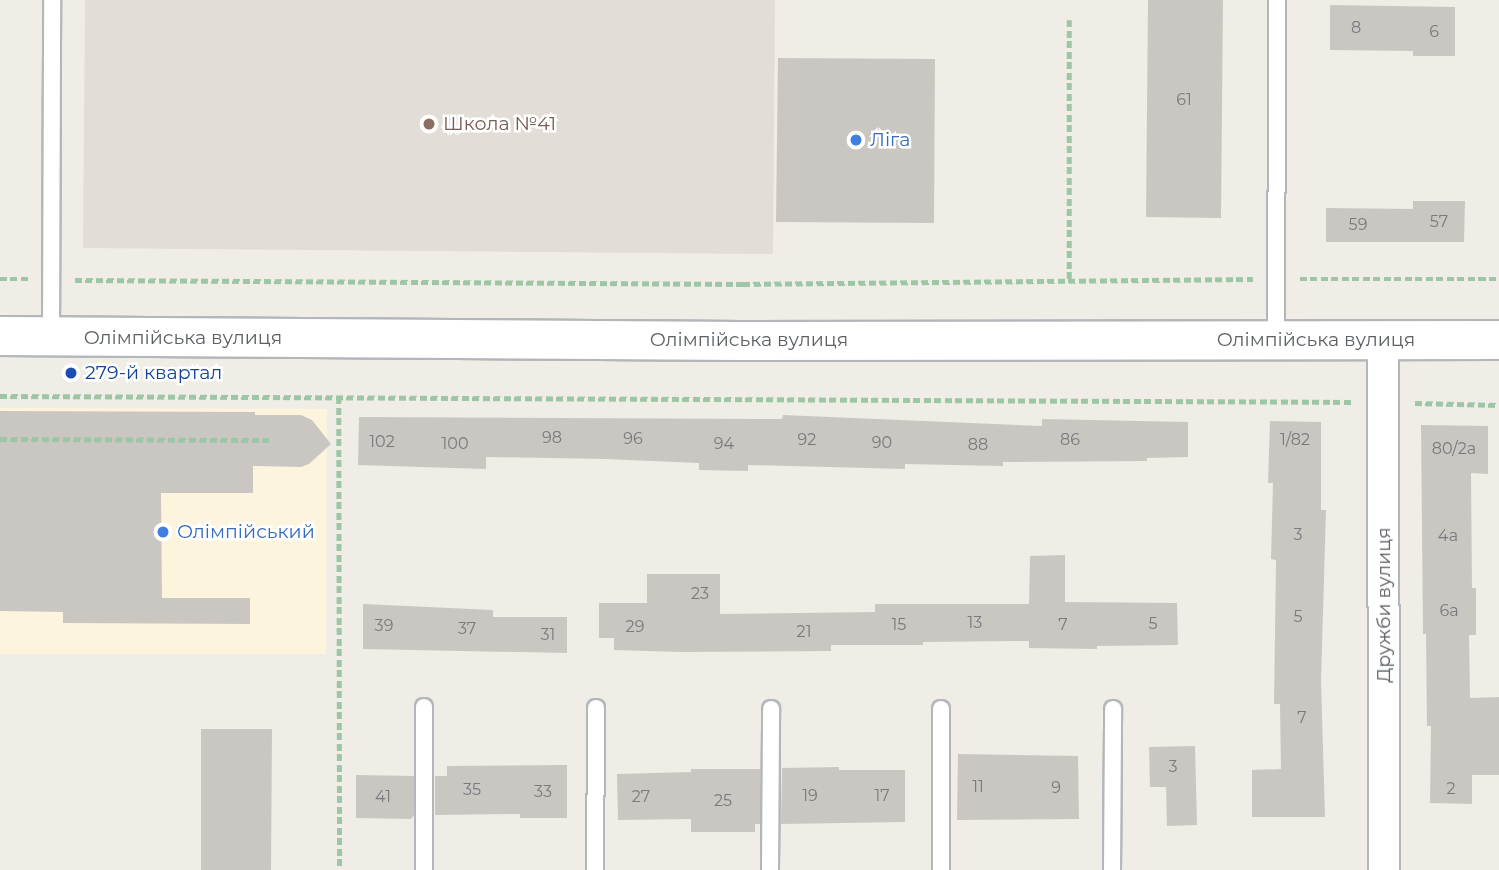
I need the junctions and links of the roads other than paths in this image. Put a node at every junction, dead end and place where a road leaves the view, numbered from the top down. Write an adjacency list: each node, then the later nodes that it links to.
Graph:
1 (52, 0): 4 (lane)
2 (1277, 0): 5 (lane)
3 (0, 336): 4 (main road, Олімпійська вулиця)
4 (51, 337): 5 (main road, Олімпійська вулиця)
5 (1276, 340): 6 (main road, Олімпійська вулиця)
6 (1384, 340): 7 (main road, Олімпійська вулиця); 18 (street, Дружби вулиця)
7 (1499, 340)
8 (425, 707): 13 (lane)
9 (596, 708): 14 (lane)
10 (771, 709): 15 (lane)
11 (941, 709): 16 (lane)
12 (1113, 709): 17 (lane)
13 (424, 870)
14 (595, 870)
15 (770, 870)
16 (941, 870)
17 (1112, 870)
18 (1384, 870)

